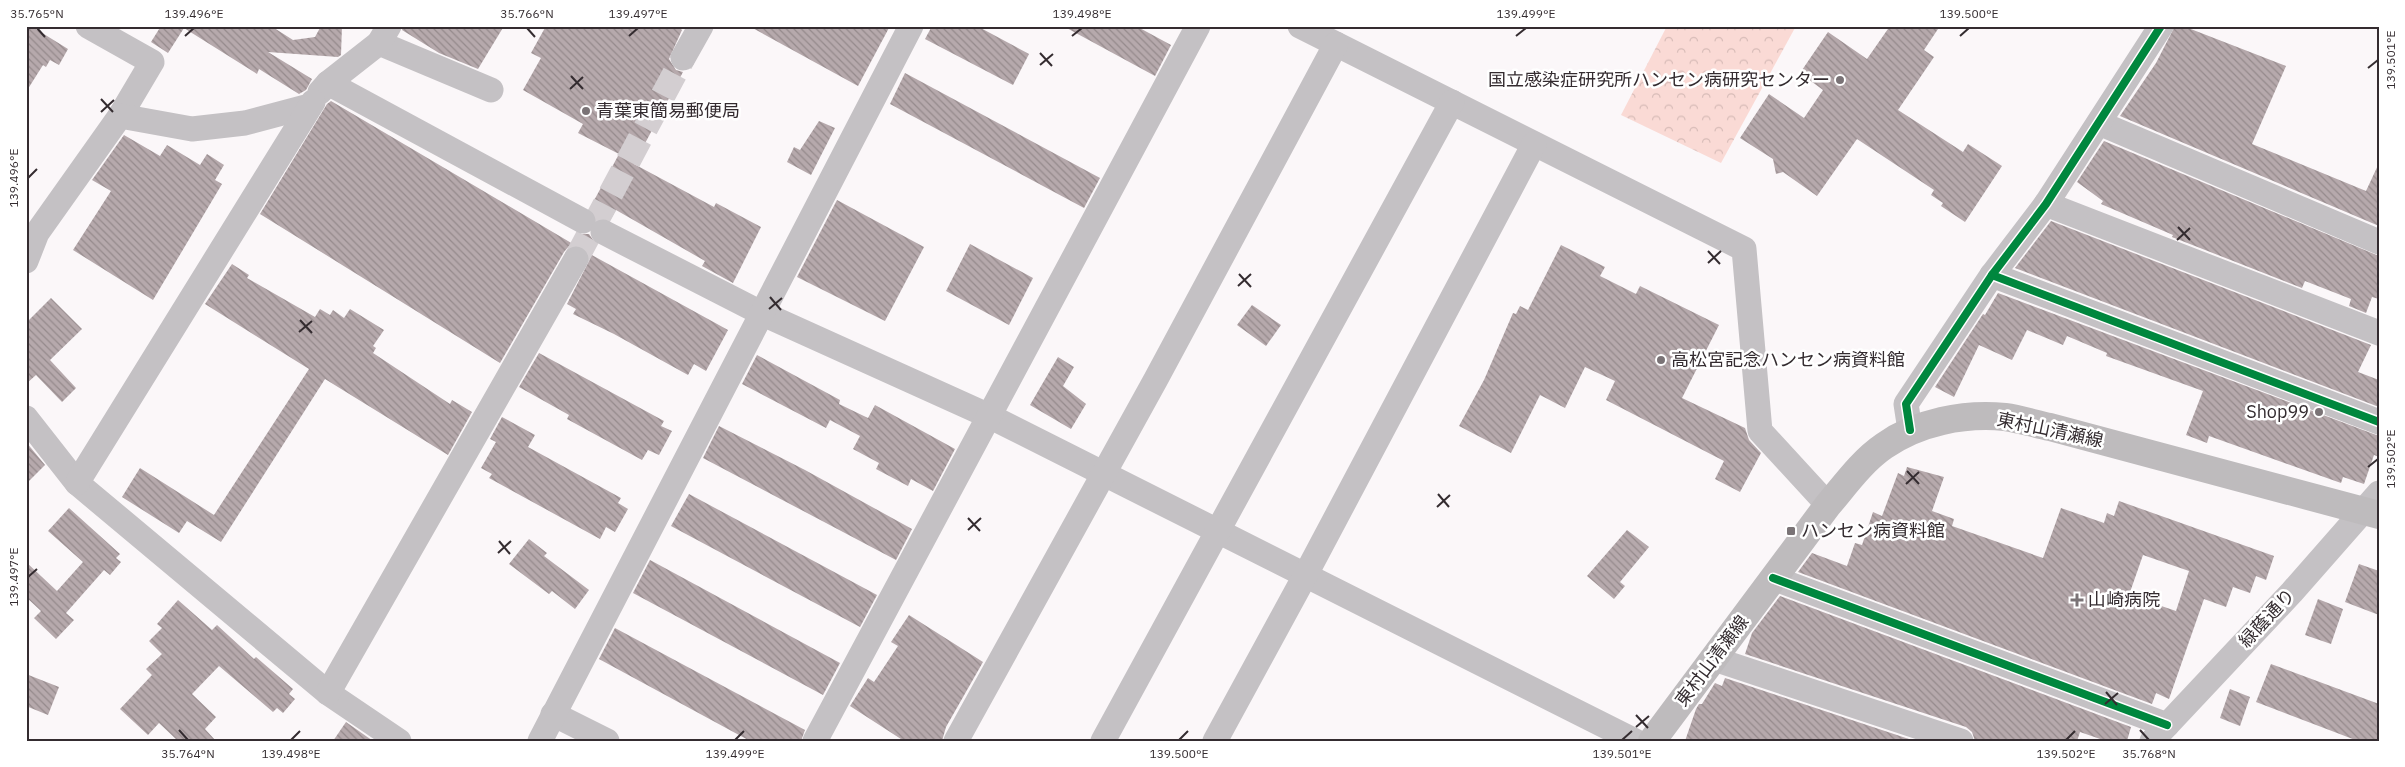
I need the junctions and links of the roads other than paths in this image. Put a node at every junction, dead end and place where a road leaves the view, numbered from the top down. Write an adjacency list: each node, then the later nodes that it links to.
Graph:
1 (88, 26): 13 (street)
2 (701, 26): 9 (street)
3 (911, 26): 22 (street)
4 (1198, 26): 24 (street)
5 (1300, 26): 8 (street)
6 (2161, 26): 14 (street)
7 (384, 35): 10 (street); 11 (street)
8 (1336, 44): 12 (street); 28 (street)
9 (682, 58)
10 (491, 90)
11 (317, 96): 13 (street); 22 (street); 29 (street)
12 (1452, 102): 15 (street); 32 (street)
13 (120, 116): 17 (street)
14 (2099, 123): 16 (street); 18 (street)
15 (1534, 144): 30 (street); 33 (street)
16 (2046, 204): 21 (street); 23 (street)
17 (31, 230): 20 (street)
18 (2379, 242)
19 (576, 258): 36 (street)
20 (26, 261)
21 (1992, 275): 26 (street); 27 (street)
22 (761, 313): 24 (street); 37 (street)
23 (2379, 333)
24 (989, 416): 28 (street); 42 (street)
25 (26, 418): 29 (street)
26 (2379, 422)
27 (1910, 430): 30 (main road, 東村山清瀬線); 31 (main road, 東村山清瀬線)
28 (1103, 472): 32 (street); 43 (street)
29 (77, 483): 36 (street)
30 (1828, 505): 34 (main road, 東村山清瀬線)
31 (2374, 506): 38 (street, 緑蔭通り)
32 (1216, 530): 33 (street); 44 (street)
33 (1306, 574): 45 (street); 46 (street)
34 (1774, 578): 35 (main road, 東村山清瀬線); 38 (street)
35 (1714, 659): 47 (main road, 東村山清瀬線); 48 (street)
36 (328, 693): 39 (street)
37 (553, 714): 40 (street); 41 (street)
38 (2159, 733)
39 (399, 741)
40 (540, 741)
41 (607, 741)
42 (815, 741)
43 (956, 741)
44 (1103, 741)
45 (1214, 741)
46 (1635, 741)
47 (1652, 741)
48 (1961, 741)

